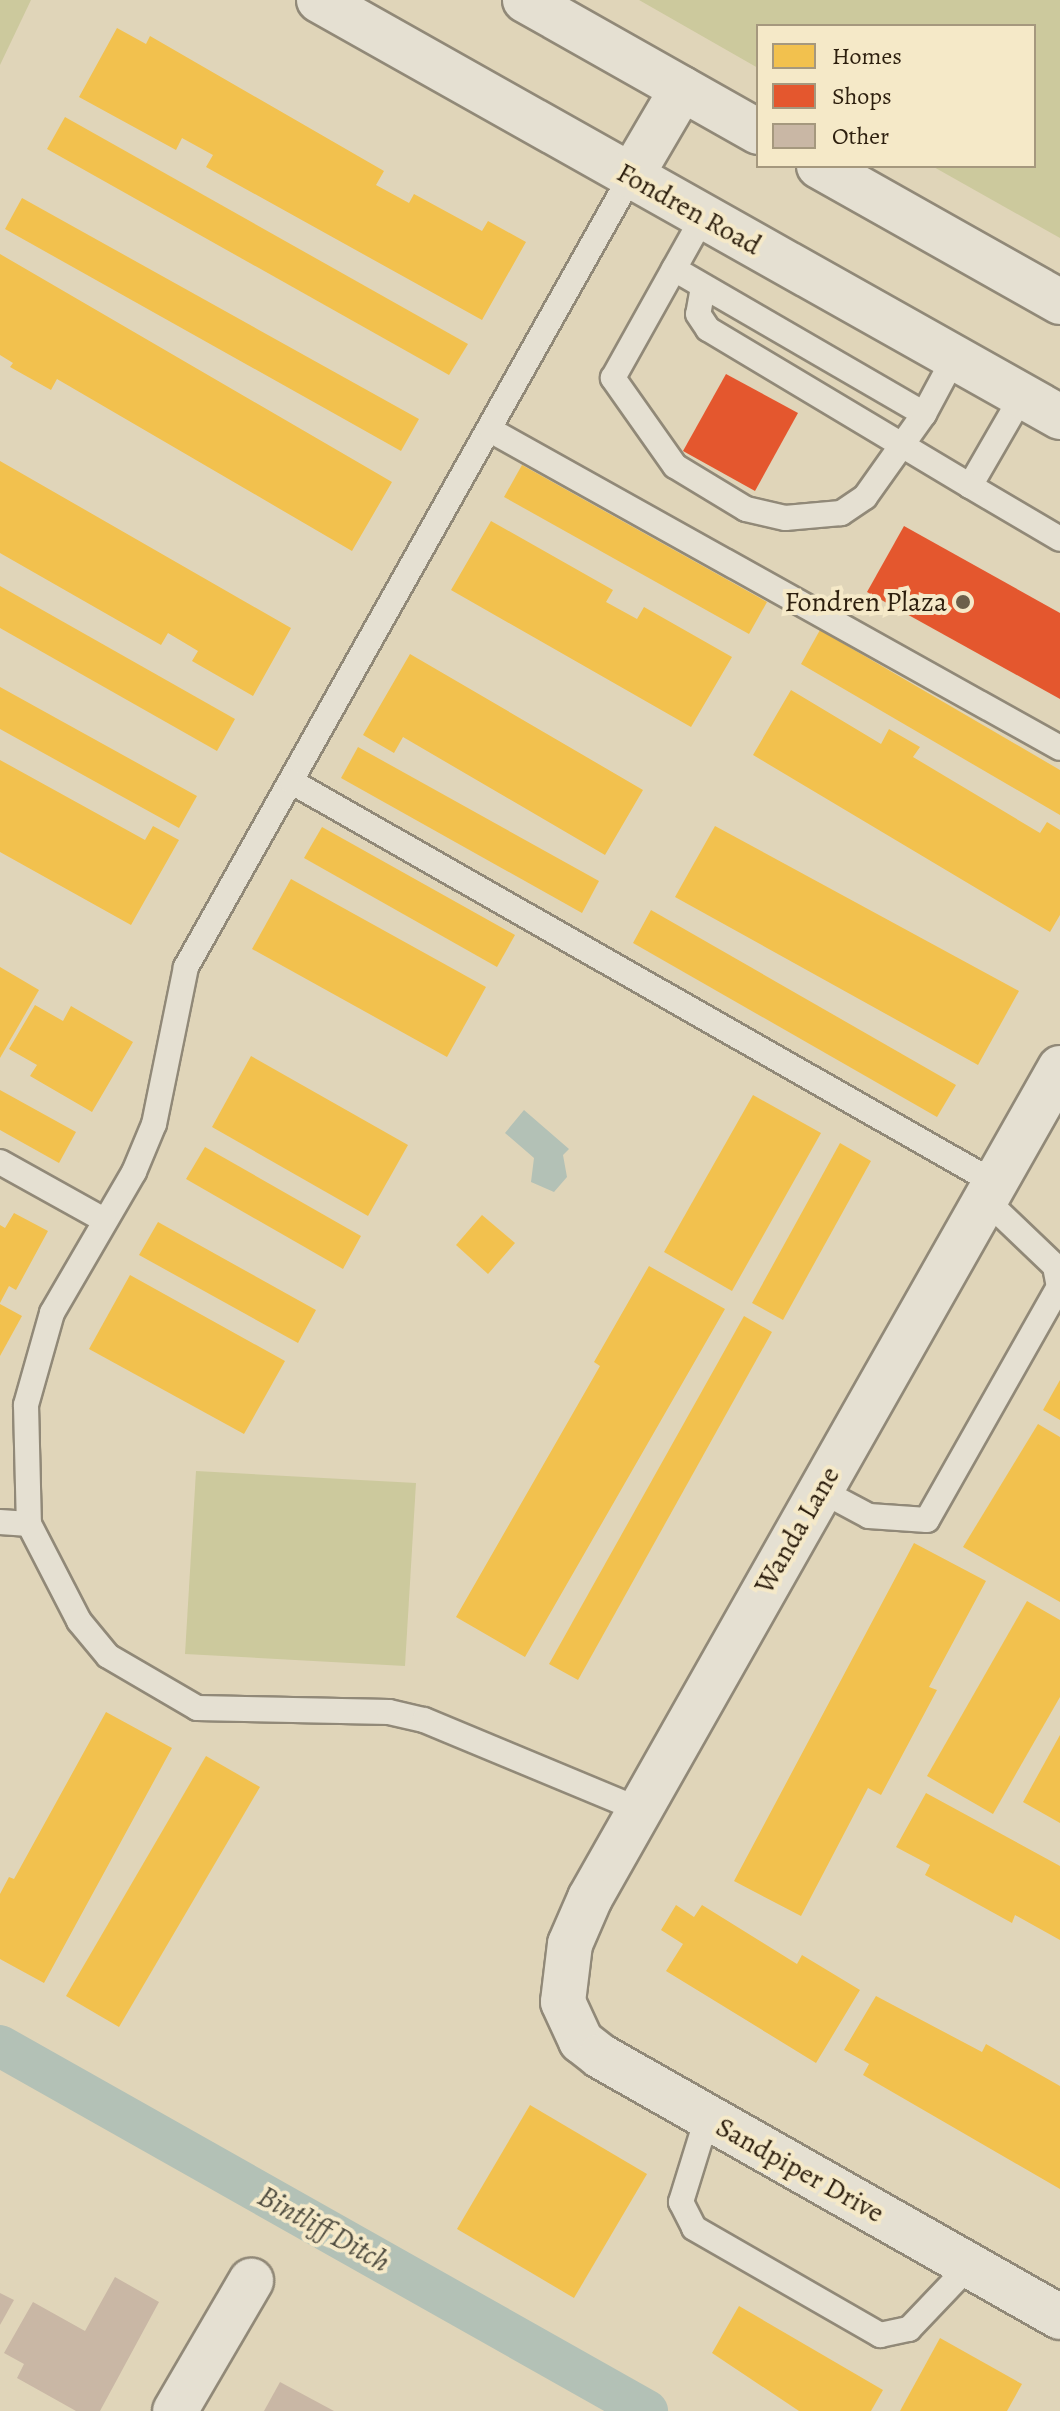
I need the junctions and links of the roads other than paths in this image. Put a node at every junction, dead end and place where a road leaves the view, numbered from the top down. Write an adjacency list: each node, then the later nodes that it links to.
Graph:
1 (319, 0): 6 (street, Fondren Road)
2 (525, 0): 3 (street)
3 (682, 89): 4 (street); 6 (street)
4 (756, 131)
5 (823, 168): 10 (street)
6 (631, 176): 7 (street, Fondren Road); 15 (lane)
7 (703, 217): 8 (lane); 11 (street, Fondren Road)
8 (674, 269): 9 (lane); 16 (lane)
9 (703, 287): 13 (lane); 16 (lane)
10 (1060, 302)
11 (954, 358): 12 (street, Fondren Road); 13 (lane)
12 (1022, 396): 14 (street, Fondren Road); 17 (lane)
13 (924, 414): 16 (lane)
14 (1060, 417)
15 (492, 431): 19 (lane); 20 (lane)
16 (904, 446): 17 (lane)
17 (970, 486): 18 (lane)
18 (1060, 539)
19 (1060, 748)
20 (292, 782): 23 (lane); 24 (lane)
21 (1060, 1068): 23 (street, Wanda Lane)
22 (0, 1162): 24 (lane)
23 (990, 1191): 25 (street, Wanda Lane); 25 (lane)
24 (104, 1220): 27 (lane)
25 (820, 1490): 28 (street, Wanda Lane)
26 (0, 1522): 27 (lane)
27 (29, 1524): 28 (lane)
28 (638, 1809): 29 (street, Wanda Lane)
29 (563, 2002): 30 (street, Sandpiper Drive)
30 (707, 2118): 31 (street, Sandpiper Drive); 31 (lane)
31 (969, 2266): 33 (street, Sandpiper Drive)
32 (251, 2281): 34 (street)
33 (1060, 2317)
34 (175, 2411)

